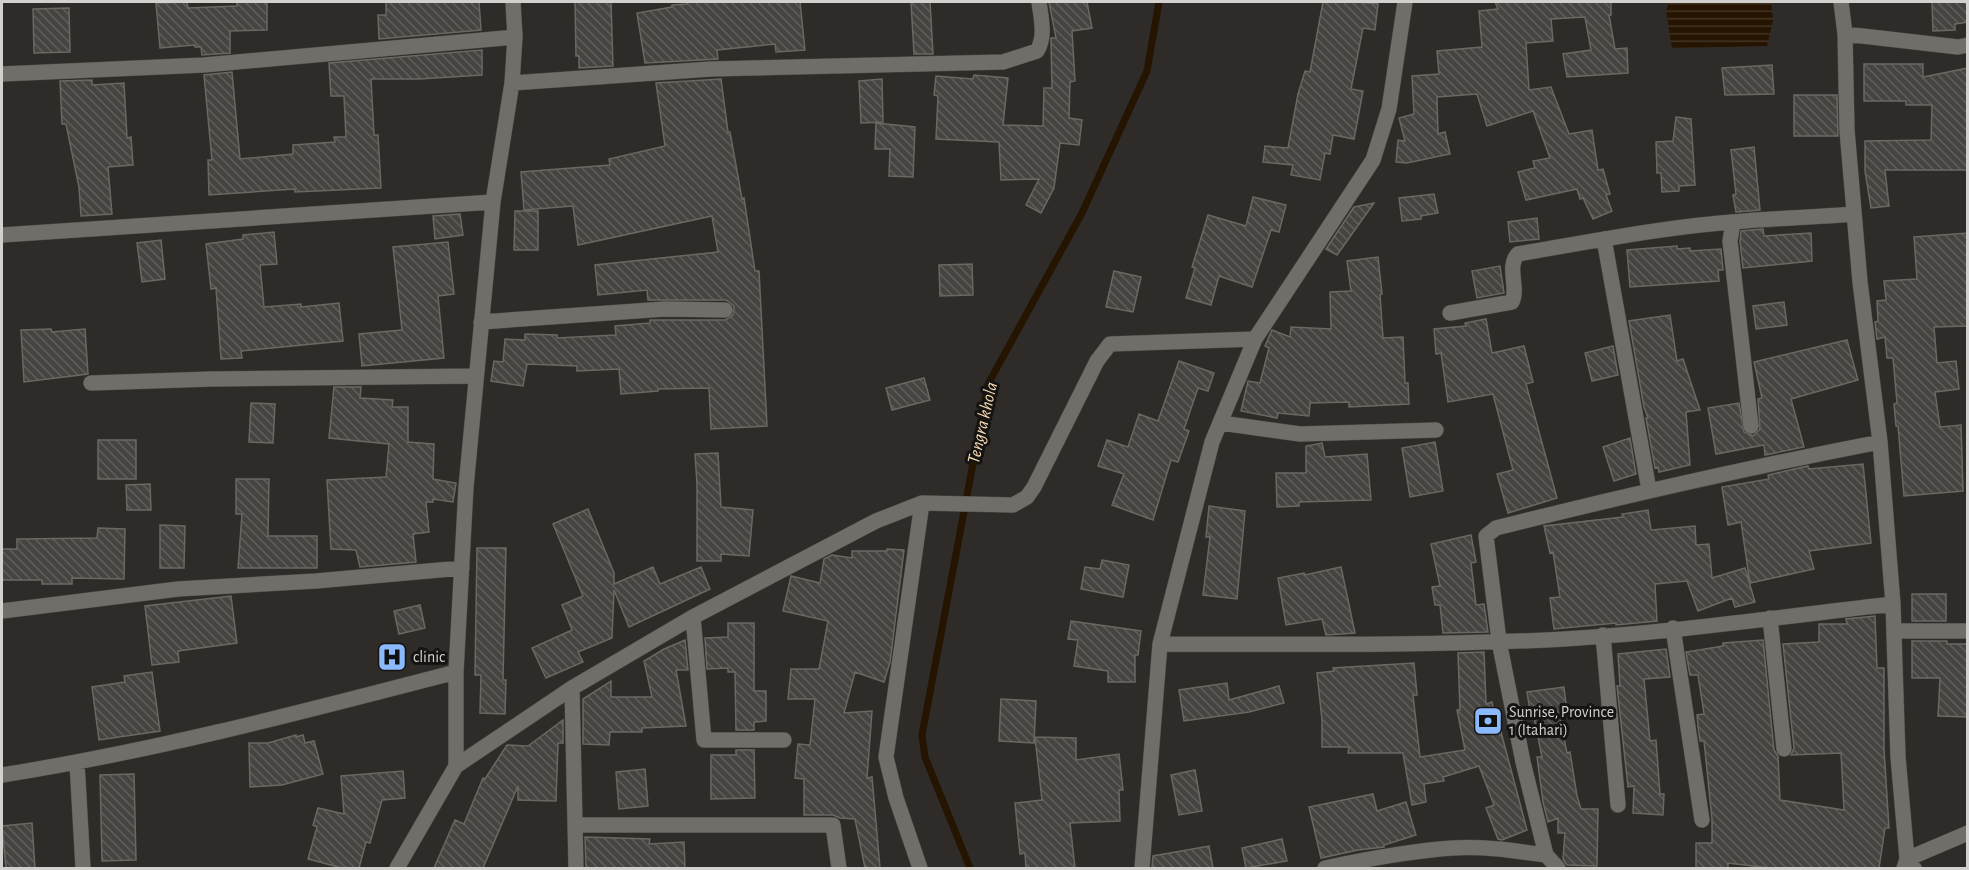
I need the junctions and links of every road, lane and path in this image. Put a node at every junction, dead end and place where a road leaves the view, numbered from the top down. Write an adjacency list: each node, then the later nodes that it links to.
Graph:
1 (513, 2): 6 (street)
2 (1039, 2): 9 (street)
3 (1405, 2): 18 (street)
4 (1841, 2): 5 (street)
5 (1845, 34): 7 (street); 11 (street)
6 (515, 36): 8 (street); 9 (street)
7 (1968, 45)
8 (2, 74)
9 (512, 83): 10 (street)
10 (493, 202): 13 (street); 17 (street)
11 (1854, 214): 12 (street); 24 (street)
12 (1733, 222): 14 (street); 22 (street)
13 (2, 236)
14 (1604, 239): 16 (street); 25 (street)
15 (725, 310): 17 (street)
16 (1450, 313)
17 (481, 322): 19 (street)
18 (1255, 339): 21 (street); 26 (street)
19 (476, 376): 20 (street); 27 (street)
20 (90, 384)
21 (1221, 423): 23 (street); 37 (street)
22 (1751, 426)
23 (1437, 430)
24 (1880, 442): 25 (street); 28 (street)
25 (1649, 490): 36 (street)
26 (922, 503): 30 (street); 55 (street)
27 (462, 568): 29 (street); 38 (street)
28 (1893, 604): 31 (street); 34 (street)
29 (2, 611)
30 (693, 617): 39 (street); 40 (street)
31 (1770, 618): 32 (street); 41 (street)
32 (1673, 628): 35 (street); 46 (street)
33 (1968, 631): 34 (street)
34 (1894, 632): 50 (street)
35 (1603, 635): 36 (street); 45 (street)
36 (1499, 641): 37 (street); 49 (street)
37 (1160, 644): 56 (street)
38 (456, 672): 42 (street); 43 (street)
39 (572, 688): 43 (street); 47 (street)
40 (784, 740)
41 (1784, 749)
42 (77, 763): 44 (street); 51 (street)
43 (456, 766): 52 (street)
44 (2, 775)
45 (1618, 805)
46 (1702, 820)
47 (575, 825): 53 (street); 54 (street)
48 (1968, 833): 50 (street)
49 (1546, 855): 57 (street); 58 (street)
50 (1908, 865)
51 (83, 868)
52 (398, 868)
53 (576, 868)
54 (839, 868)
55 (920, 868)
56 (1142, 868)
57 (1325, 868)
58 (1558, 868)

